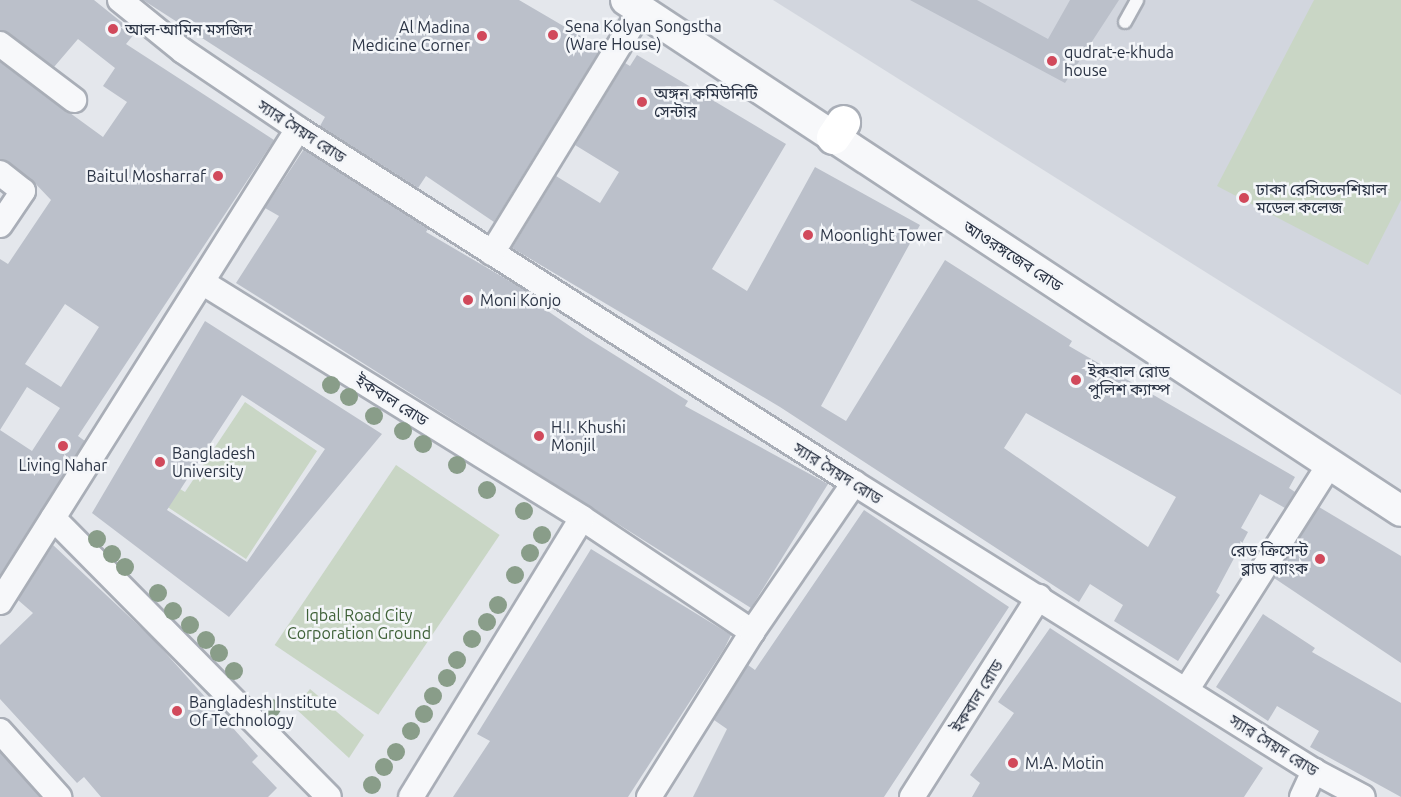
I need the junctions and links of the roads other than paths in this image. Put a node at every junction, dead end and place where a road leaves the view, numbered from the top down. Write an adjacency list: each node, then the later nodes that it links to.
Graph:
1 (120, 0): 7 (street, স্যার সৈয়দ রোড)
2 (1137, 0): 4 (lane)
3 (641, 3): 8 (street, আওরঙ্গজেব রোড); 11 (street)
4 (1125, 22)
5 (0, 44): 6 (street)
6 (74, 100)
7 (298, 129): 11 (street, স্যার সৈয়দ রোড); 12 (street)
8 (838, 129): 13 (street, আওরঙ্গজেব রোড); 15 (street, আওরঙ্গজেব রোড)
9 (0, 173): 10 (street)
10 (0, 225)
11 (492, 253): 14 (street, স্যার সৈয়দ রোড)
12 (202, 282): 17 (street); 18 (street, ইকবাল রোড)
13 (1329, 465): 16 (street, আওরঙ্গজেব রোড); 22 (street)
14 (854, 483): 19 (street, স্যার সৈয়দ রোড); 21 (street)
15 (1401, 487)
16 (1401, 511)
17 (53, 518): 20 (street); 27 (street)
18 (582, 518): 21 (street, ইকবাল রোড); 28 (street)
19 (1039, 597): 22 (street, স্যার সৈয়দ রোড); 25 (street, ইকবাল রোড)
20 (0, 602)
21 (752, 632): 29 (street)
22 (1187, 689): 24 (street, স্যার সৈয়দ রোড)
23 (0, 731): 26 (street)
24 (1314, 771): 30 (street); 31 (street, স্যার সৈয়দ রোড)
25 (915, 796)
26 (59, 797)
27 (329, 797)
28 (411, 797)
29 (649, 797)
30 (1302, 797)
31 (1363, 797)

